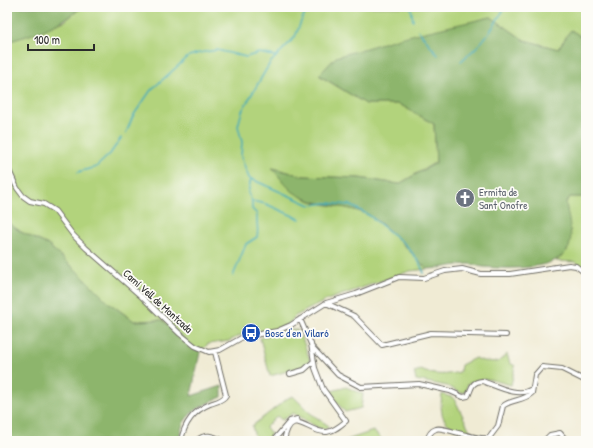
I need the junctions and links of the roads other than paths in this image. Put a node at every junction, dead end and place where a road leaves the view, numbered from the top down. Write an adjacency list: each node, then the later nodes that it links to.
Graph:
1 (7, 166): 7 (street, Camí Vell de Montcada)
2 (586, 274): 3 (street)
3 (326, 303): 4 (street); 5 (street)
4 (300, 319): 6 (street); 7 (street)
5 (506, 335)
6 (312, 348): 8 (street); 11 (street)
7 (215, 352): 14 (street)
8 (314, 361): 9 (street); 12 (street)
9 (290, 374)
10 (586, 381): 11 (street)
11 (532, 389): 19 (street)
12 (298, 422): 17 (street); 18 (street)
13 (217, 440): 15 (street); 16 (street)
14 (181, 441)
15 (196, 441)
16 (224, 441)
17 (273, 441)
18 (284, 441)
19 (426, 441)
20 (544, 441): 21 (street)
21 (567, 441)

